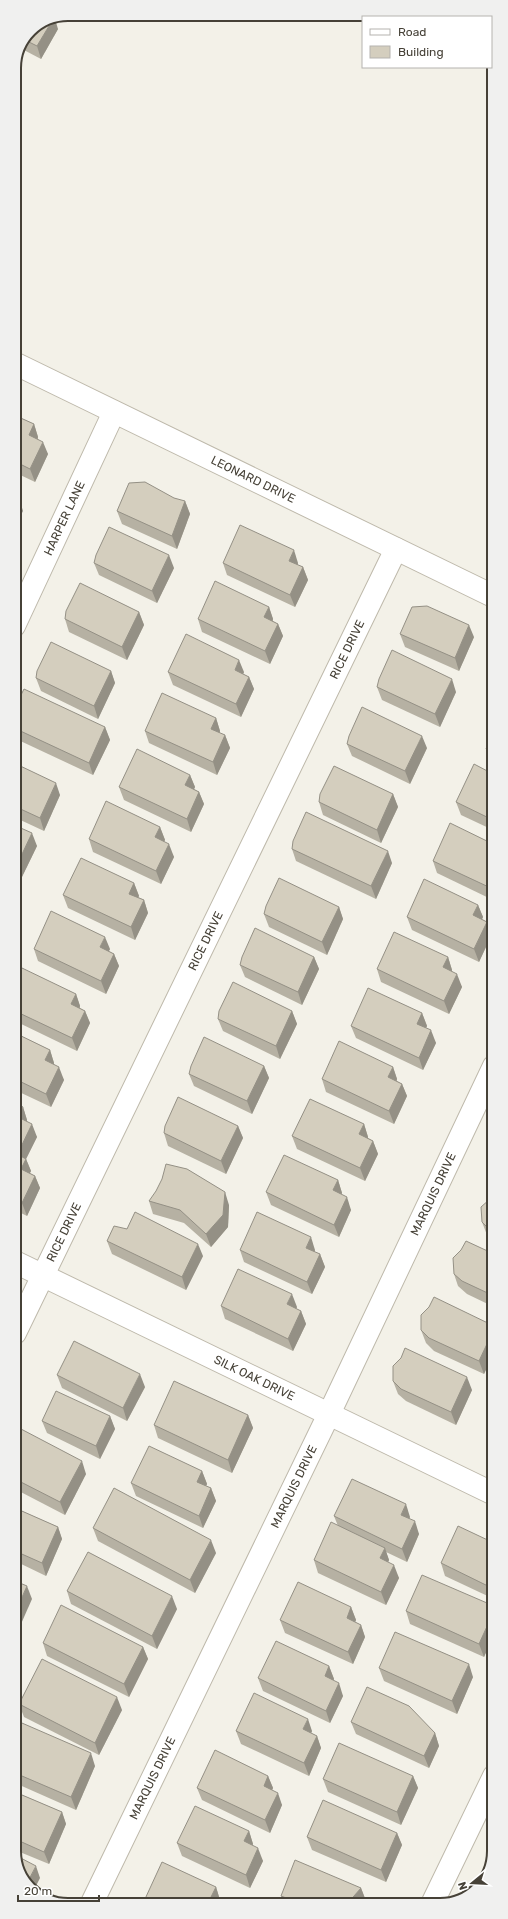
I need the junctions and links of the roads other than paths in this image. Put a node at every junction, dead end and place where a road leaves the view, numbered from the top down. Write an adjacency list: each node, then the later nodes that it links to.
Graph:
1 (21, 366): 2 (street, LEONARD DRIVE)
2 (114, 412): 3 (street, LEONARD DRIVE); 5 (street, HARPER LANE)
3 (396, 549): 4 (street, LEONARD DRIVE); 8 (street, RICE DRIVE)
4 (487, 593)
5 (21, 611)
6 (487, 1081): 10 (street, MARQUIS DRIVE)
7 (21, 1265): 8 (street, SILK OAK DRIVE)
8 (42, 1275): 9 (street, RICE DRIVE); 10 (street, SILK OAK DRIVE)
9 (21, 1320)
10 (329, 1414): 11 (street, SILK OAK DRIVE); 13 (street, MARQUIS DRIVE)
11 (487, 1491)
12 (487, 1790): 14 (street)
13 (95, 1898)
14 (435, 1898)

